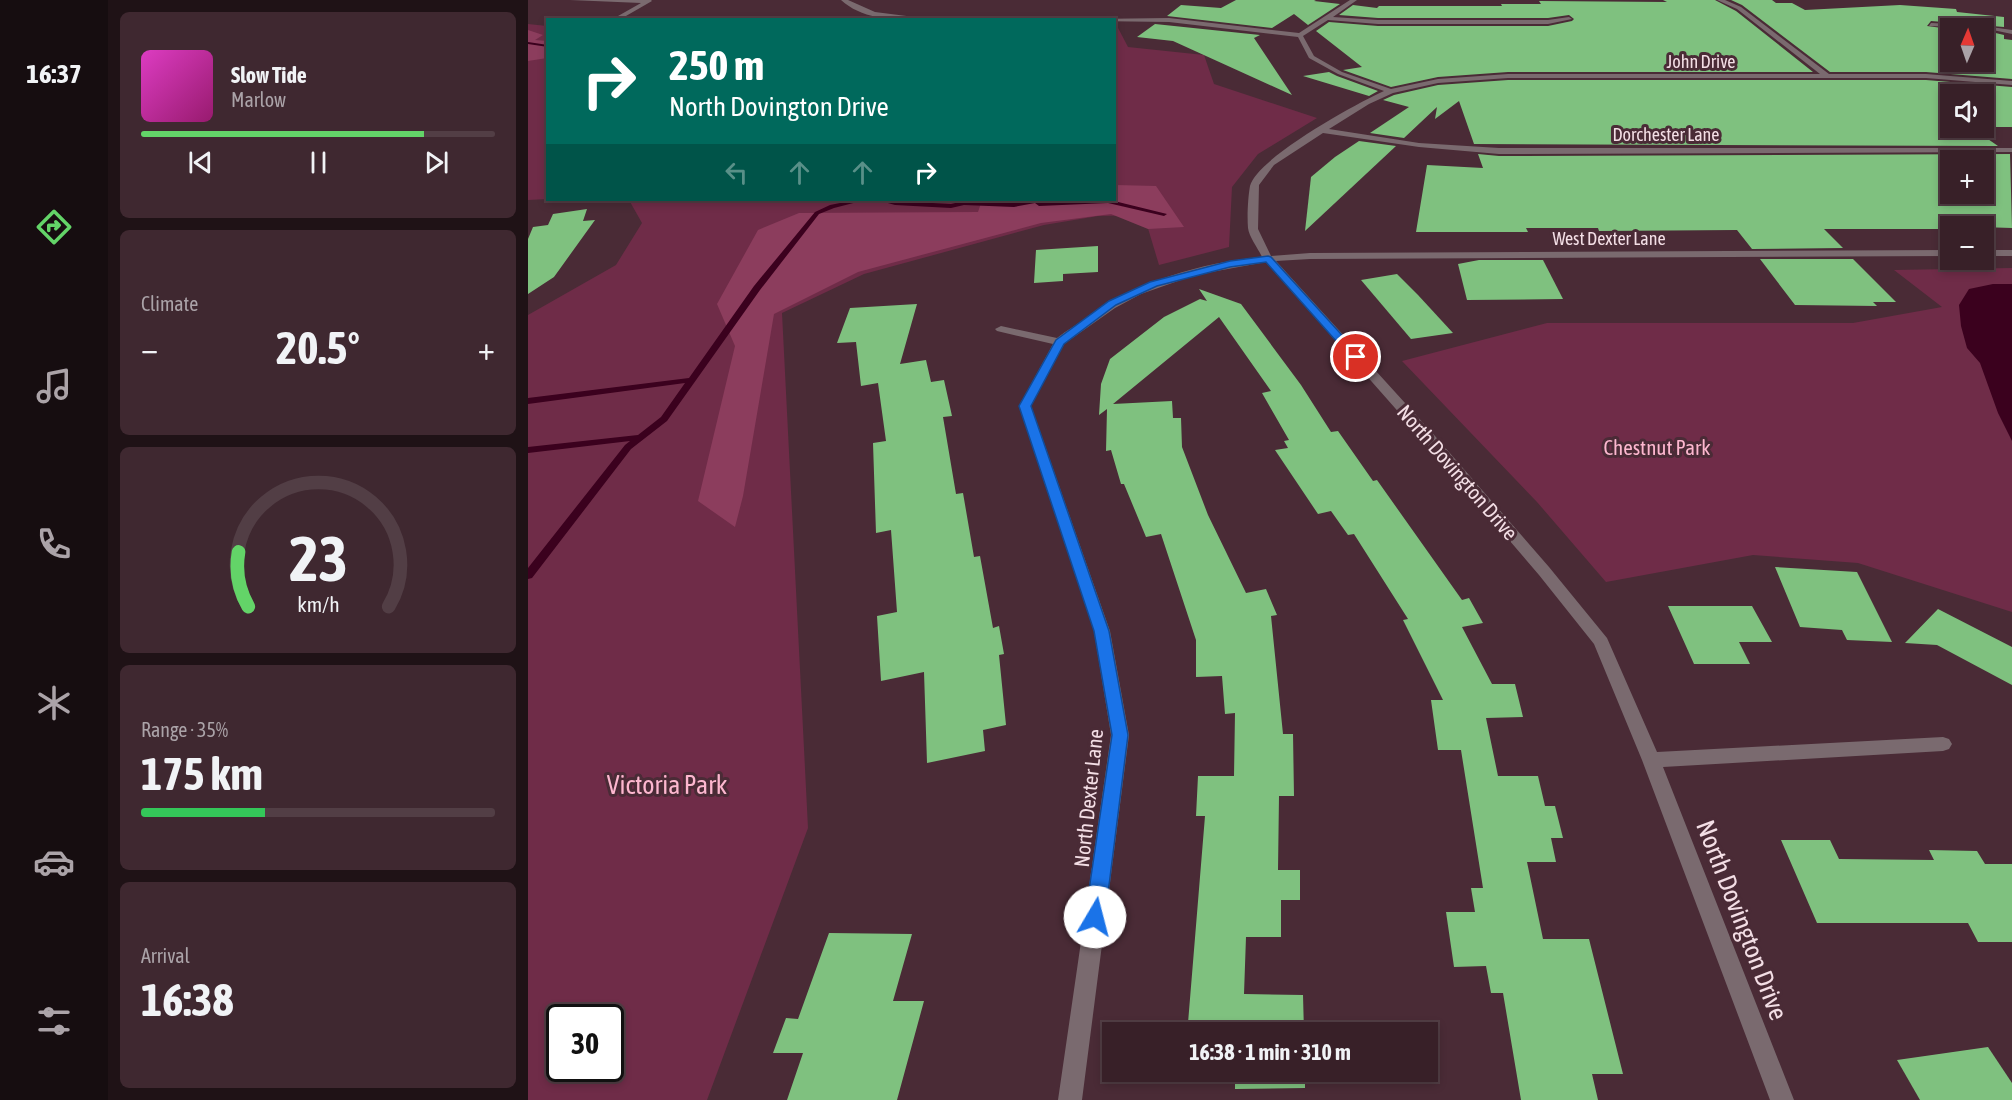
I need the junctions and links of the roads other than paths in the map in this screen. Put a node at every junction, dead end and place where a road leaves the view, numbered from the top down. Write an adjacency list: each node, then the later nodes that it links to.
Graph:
1 (573, 0): 5 (street)
2 (844, 0): 7 (street)
3 (1354, 0): 8 (street)
4 (1720, 0): 14 (street)
5 (650, 1): 6 (street)
6 (618, 18)
7 (905, 18)
8 (1327, 18): 10 (street); 13 (street)
9 (1116, 19): 13 (street)
10 (1569, 19)
11 (1931, 25): 12 (street)
12 (2012, 32)
13 (1300, 36): 16 (street)
14 (1827, 76): 15 (street, John Drive); 16 (street, John Drive)
15 (2012, 83)
16 (1391, 91): 17 (street, North Dovington Drive)
17 (1322, 130): 18 (street, Dorchester Lane); 22 (street, North Dovington Drive)
18 (2012, 150)
19 (1940, 253): 22 (street, West Dexter Lane)
20 (1994, 253): 21 (street)
21 (2012, 253)
22 (1268, 259): 24 (street, North Dexter Lane); 26 (street, North Dovington Drive)
23 (1001, 329): 24 (street)
24 (1060, 342): 27 (street, North Dexter Lane)
25 (1943, 744): 26 (street)
26 (1651, 760): 28 (street, North Dovington Drive)
27 (1070, 1100)
28 (1782, 1100)

